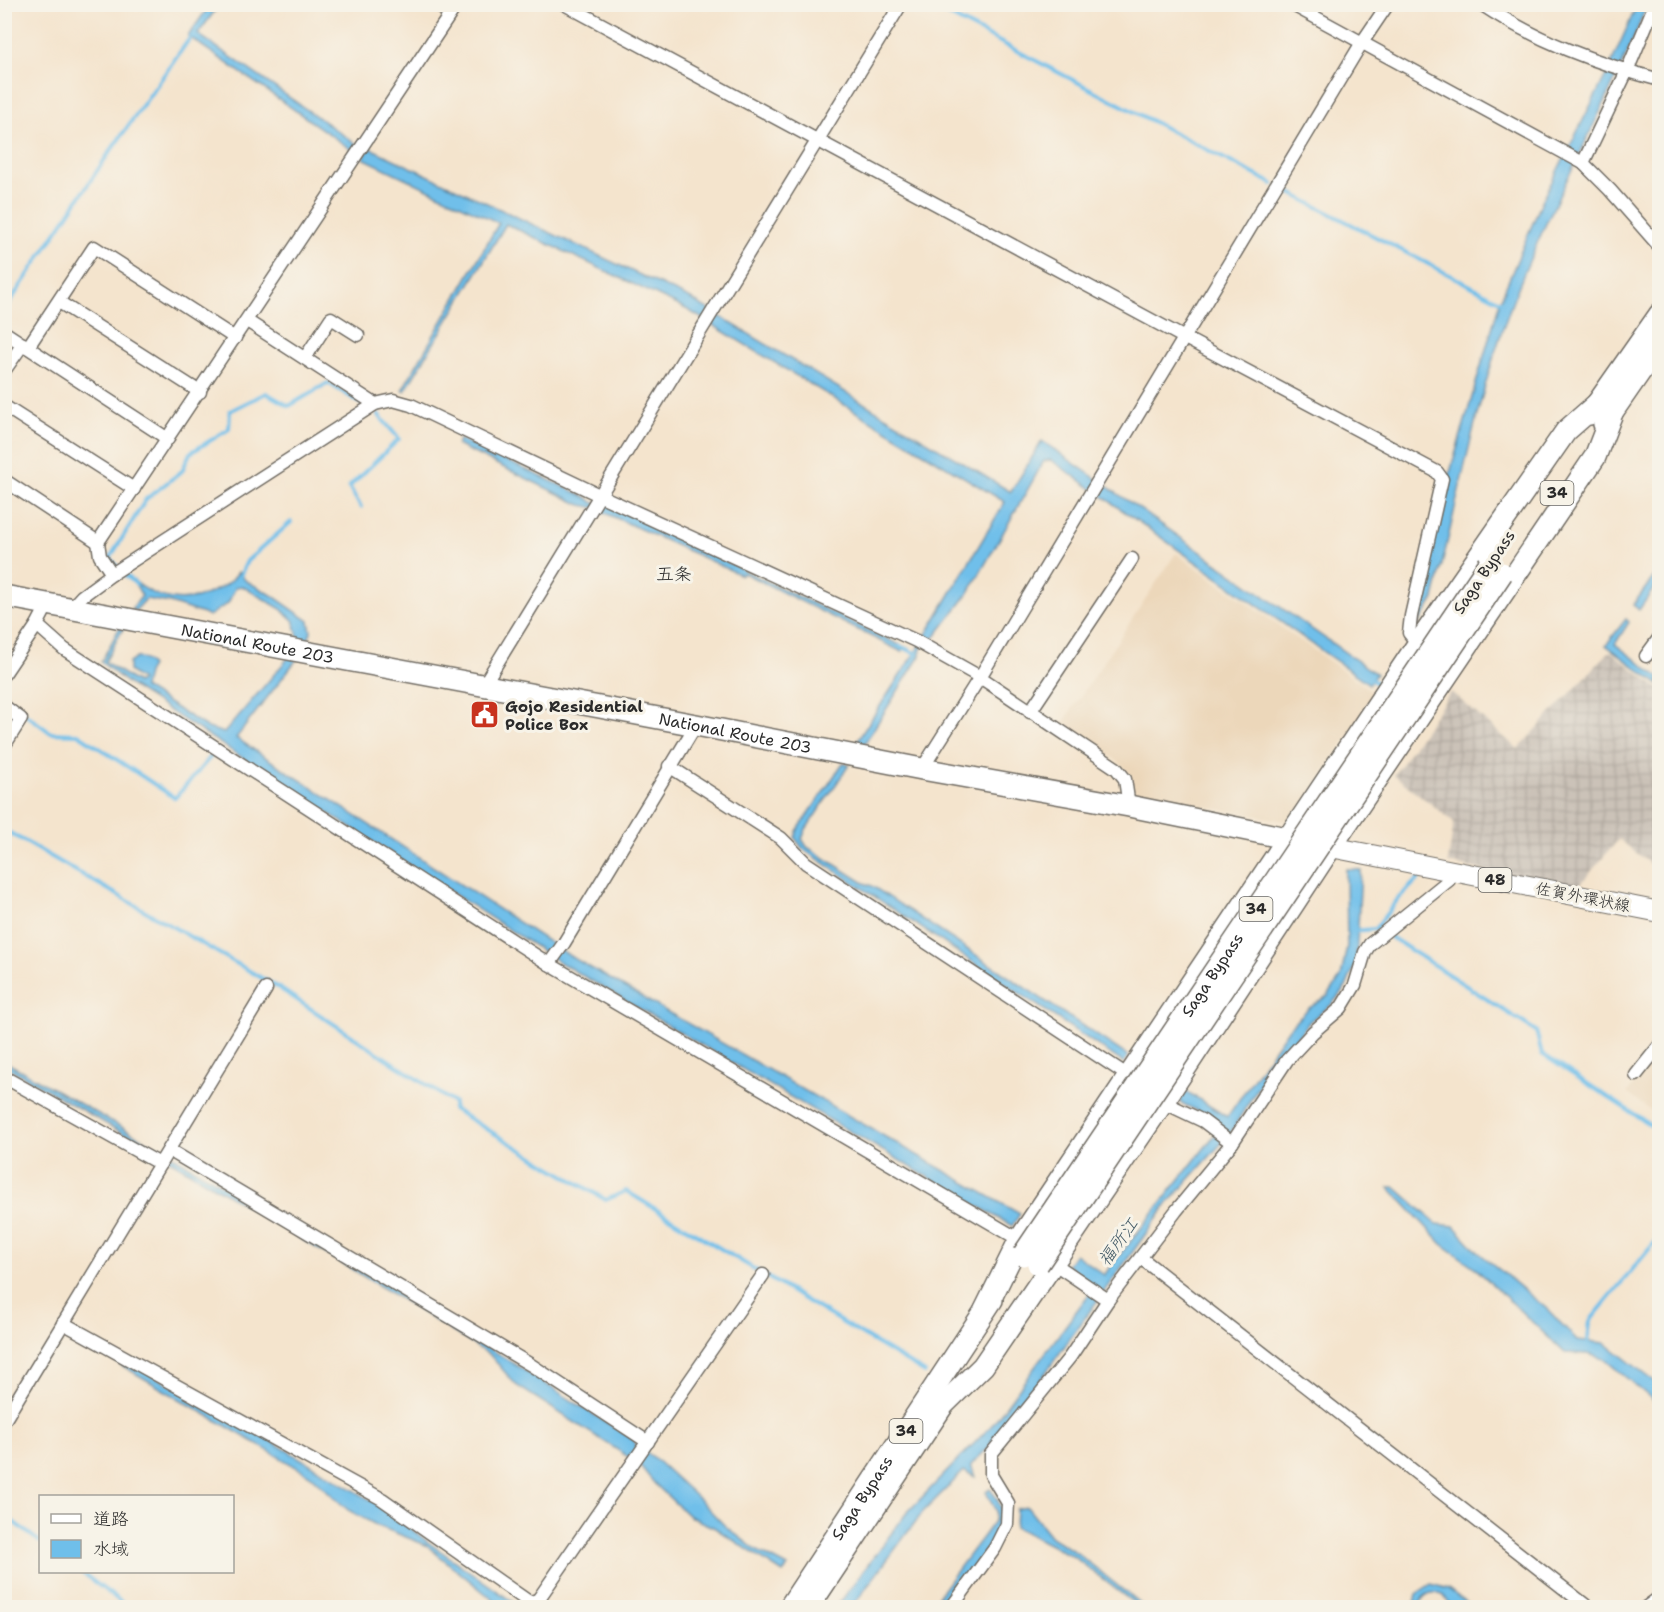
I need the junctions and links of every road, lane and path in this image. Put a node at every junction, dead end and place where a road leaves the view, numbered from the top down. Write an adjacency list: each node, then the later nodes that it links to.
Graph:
1 (436, 4): 8 (street)
2 (564, 4): 12 (street)
3 (901, 4): 12 (street)
4 (1291, 4): 9 (street)
5 (1388, 4): 9 (street)
6 (1481, 4): 10 (street)
7 (1655, 4): 10 (street)
8 (454, 9): 17 (street)
9 (1361, 44): 13 (street); 20 (street)
10 (1627, 71): 11 (street); 13 (street)
11 (1659, 80)
12 (817, 141): 20 (street); 33 (street)
13 (1583, 163): 14 (street)
14 (1659, 247)
15 (59, 302): 21 (street); 23 (street); 26 (street)
16 (1659, 314): 29 (highway, Saga Bypass / 34)
17 (247, 321): 21 (street); 24 (street)
18 (4, 332): 23 (street)
19 (358, 335): 24 (street)
20 (1183, 337): 42 (street); 45 (street)
21 (235, 338): 26 (street)
22 (1659, 343): 29 (highway, Saga Bypass / 34)
23 (26, 346): 25 (street); 30 (street)
24 (305, 358): 27 (street)
25 (4, 371)
26 (200, 392): 30 (street)
27 (375, 404): 33 (street); 36 (street)
28 (4, 406): 32 (street)
29 (1605, 408): 42 (highway, 34); 55 (highway, 34); 68 (highway, Saga Bypass / 34, bridge)
30 (168, 439): 32 (street)
31 (4, 480): 34 (street)
32 (134, 489): 34 (street)
33 (599, 495): 45 (street); 46 (street)
34 (98, 542): 36 (street)
35 (1132, 559): 48 (street)
36 (112, 574): 39 (street)
37 (4, 596): 38 (highway, National Route 203)
38 (48, 604): 39 (highway, National Route 203); 40 (street)
39 (72, 607): 46 (highway, National Route 203)
40 (37, 625): 44 (street); 58 (street)
41 (1659, 637): 43 (street)
42 (1418, 644): 54 (highway, 34)
43 (1646, 656)
44 (4, 674)
45 (980, 677): 48 (street); 52 (street)
46 (483, 686): 49 (highway, National Route 203)
47 (4, 706): 50 (street)
48 (1030, 712): 53 (street)
49 (696, 725): 51 (street); 52 (highway, National Route 203)
50 (4, 746)
51 (669, 766): 58 (street); 63 (street)
52 (922, 769): 53 (highway, National Route 203)
53 (1129, 806): 54 (highway, National Route 203)
54 (1288, 839): 55 (highway, National Route 203); 63 (highway)
55 (1331, 847): 56 (main road, 佐賀外環状線 / 48); 64 (highway)
56 (1451, 872): 57 (main road, 佐賀外環状線 / 48); 65 (street)
57 (1659, 912)
58 (549, 964): 68 (street)
59 (267, 989): 66 (street)
60 (1659, 1045): 61 (street)
61 (1636, 1074)
62 (4, 1077): 67 (street)
63 (1129, 1079): 68 (highway)
64 (1162, 1102): 65 (street); 68 (highway)
65 (1232, 1143): 69 (street)
66 (169, 1150): 67 (street); 74 (street)
67 (160, 1164): 72 (street)
68 (1033, 1255): 71 (street); 77 (highway, Saga Bypass / 34); 78 (highway, Saga Bypass / 34)
69 (1141, 1258): 71 (street); 80 (street)
70 (763, 1275): 74 (street)
71 (1108, 1300): 79 (street)
72 (63, 1323): 73 (street); 76 (street)
73 (4, 1421)
74 (646, 1446): 76 (street)
75 (1659, 1597): 81 (street)
76 (539, 1605)
77 (789, 1608)
78 (808, 1608)
79 (951, 1608)
80 (1589, 1608)
81 (1646, 1608)

